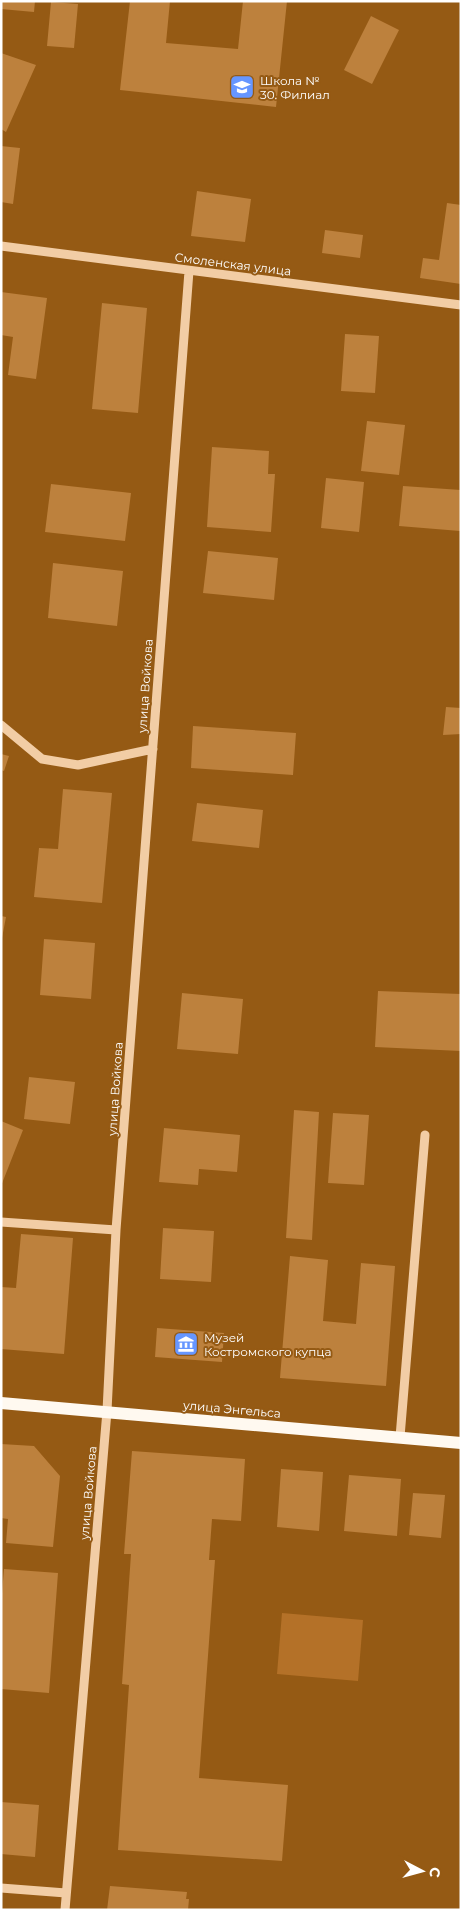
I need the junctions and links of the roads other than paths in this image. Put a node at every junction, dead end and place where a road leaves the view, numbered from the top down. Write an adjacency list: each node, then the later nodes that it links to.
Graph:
1 (1, 246): 2 (street, Смоленская улица)
2 (189, 271): 3 (street, Смоленская улица); 5 (street, улица Войкова)
3 (461, 305)
4 (1, 726): 5 (street)
5 (153, 748): 8 (street, улица Войкова)
6 (425, 1135): 11 (street)
7 (1, 1222): 8 (street)
8 (116, 1230): 10 (street, улица Войкова)
9 (1, 1403): 10 (main road, улица Энгельса)
10 (107, 1411): 11 (main road, улица Энгельса); 14 (street, улица Войкова)
11 (400, 1437): 12 (main road, улица Энгельса)
12 (461, 1443)
13 (1, 1888): 14 (street)
14 (66, 1893): 15 (street, улица Войкова)
15 (65, 1910)

